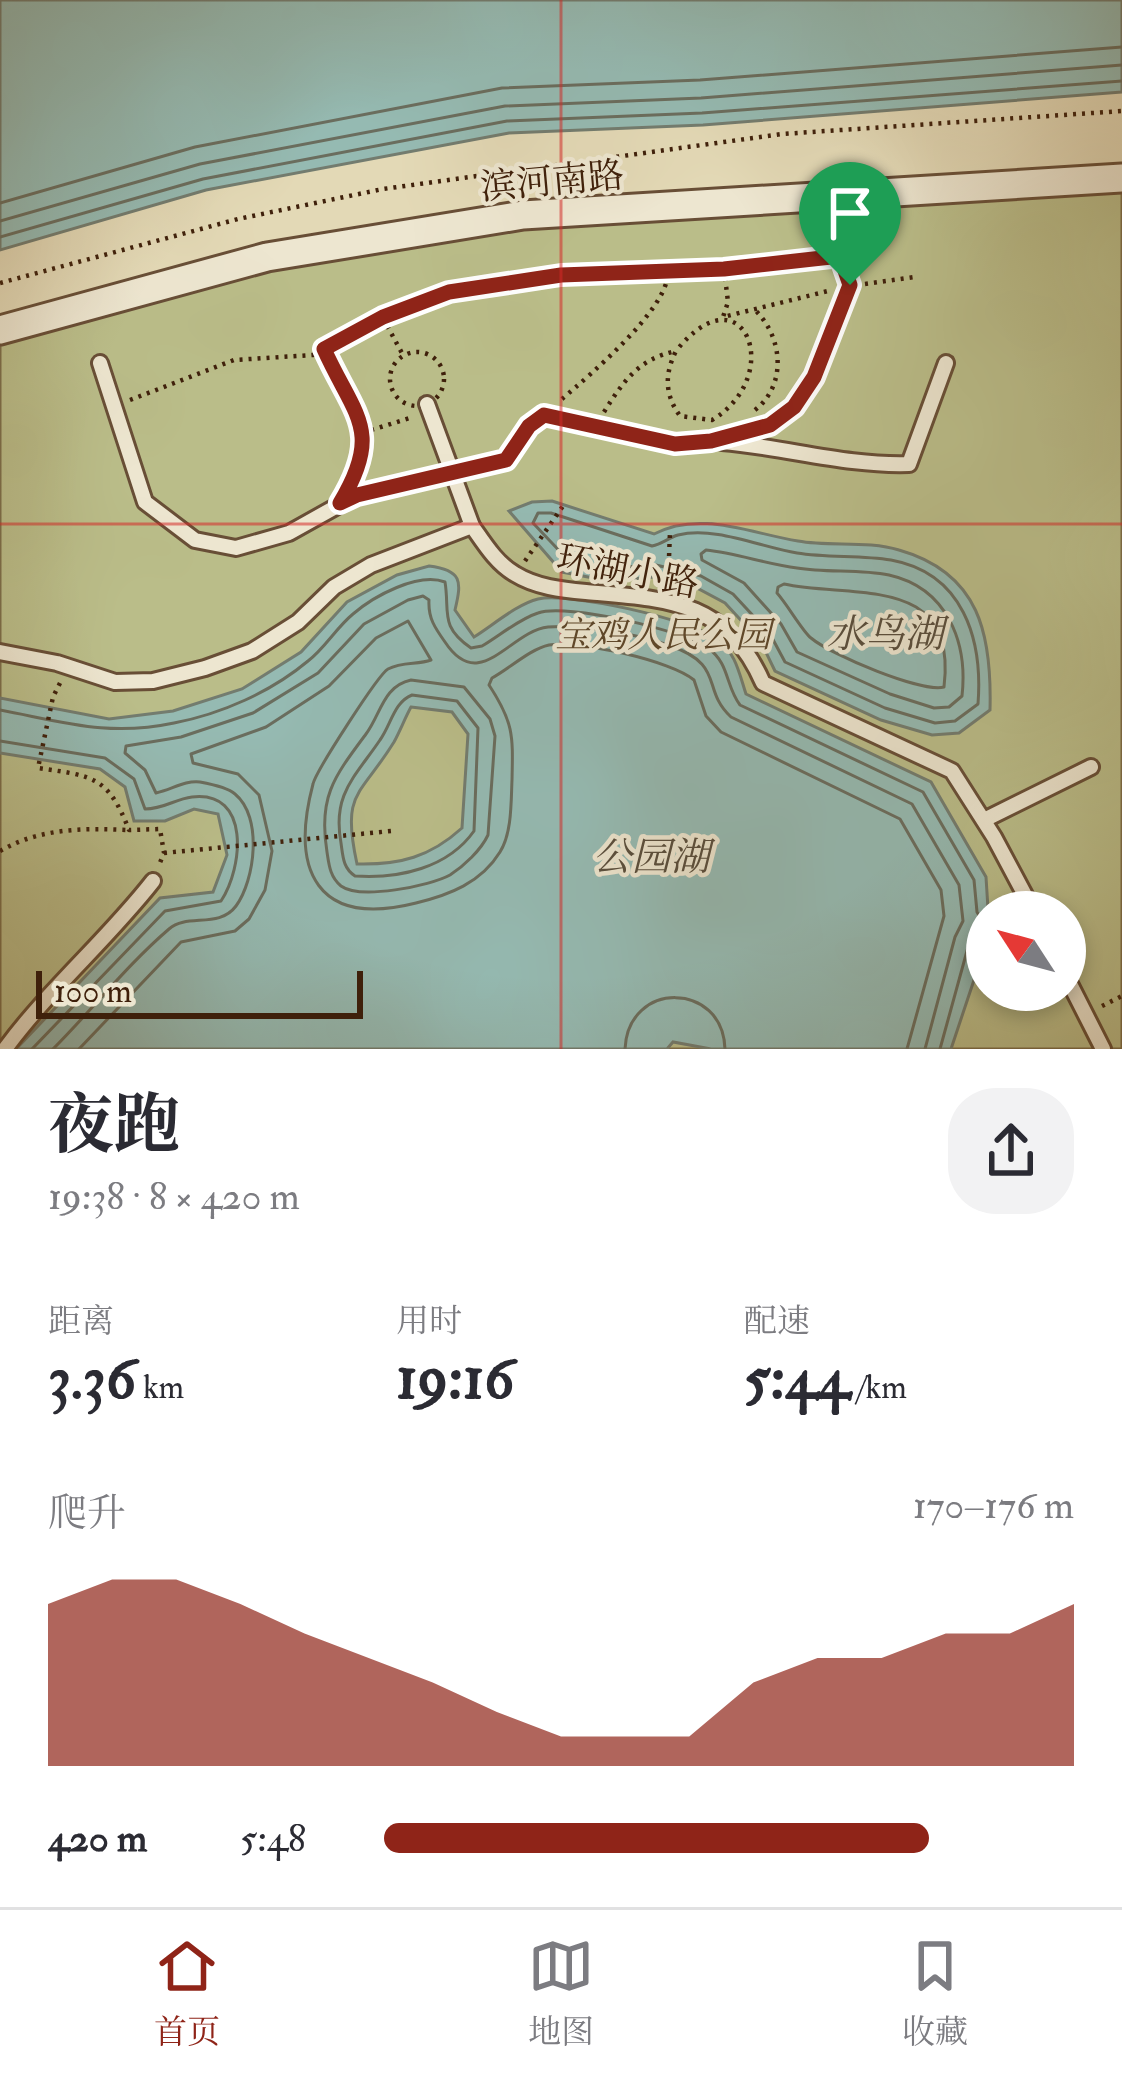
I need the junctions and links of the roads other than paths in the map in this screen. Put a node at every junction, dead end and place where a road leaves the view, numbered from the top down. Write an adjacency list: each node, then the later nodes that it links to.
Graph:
1 (1122, 178): 3 (street, 滨河南路)
2 (850, 285): 7 (lane)
3 (0, 330)
4 (100, 363): 8 (lane)
5 (946, 363): 7 (lane)
6 (428, 408): 8 (lane)
7 (711, 441): 8 (lane)
8 (453, 474): 9 (lane)
9 (472, 526): 10 (lane); 12 (lane, 环湖小路)
10 (0, 652)
11 (1090, 767): 12 (lane)
12 (984, 820): 14 (lane, 环湖小路)
13 (153, 881): 16 (lane)
14 (1023, 891)
15 (1085, 1011): 17 (lane)
16 (4, 1049)
17 (1103, 1049)

